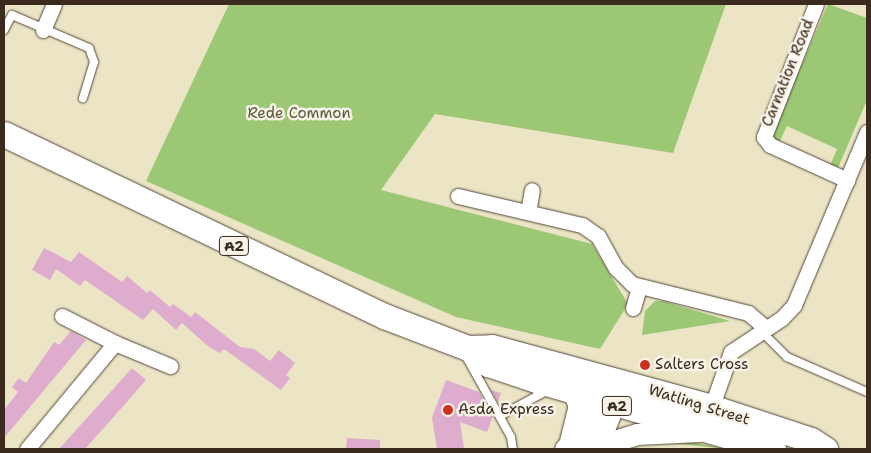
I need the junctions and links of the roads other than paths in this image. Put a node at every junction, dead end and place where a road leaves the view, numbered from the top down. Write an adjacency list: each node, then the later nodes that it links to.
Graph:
1 (54, 4): 4 (street)
2 (816, 4): 8 (street, Carnation Road)
3 (4, 30): 4 (lane)
4 (44, 30): 5 (lane)
5 (83, 98)
6 (867, 132): 8 (street)
7 (4, 134): 17 (main road, A2)
8 (847, 180): 15 (street)
9 (532, 190): 11 (street)
10 (458, 196): 11 (street)
11 (528, 212): 12 (street)
12 (639, 287): 13 (street); 15 (street)
13 (633, 308)
14 (62, 316): 16 (street)
15 (763, 329): 21 (lane); 24 (street)
16 (115, 343): 18 (street); 25 (street)
17 (464, 346): 19 (main road, Watling Street / A2); 20 (main road, Watling Street / A2); 23 (lane)
18 (170, 366)
19 (615, 380): 22 (main road); 24 (main road, Watling Street / A2)
20 (562, 389): 22 (main road, Watling Street / A2); 23 (lane); 27 (main road)
21 (867, 392)
22 (608, 403): 24 (main road, Watling Street / A2); 27 (main road)
23 (500, 416): 26 (lane)
24 (708, 419): 27 (main road); 28 (main road, Watling Street / A2); 29 (main road, Watling Street / A2)
25 (27, 449)
26 (513, 449)
27 (575, 449)
28 (773, 449)
29 (826, 449)

